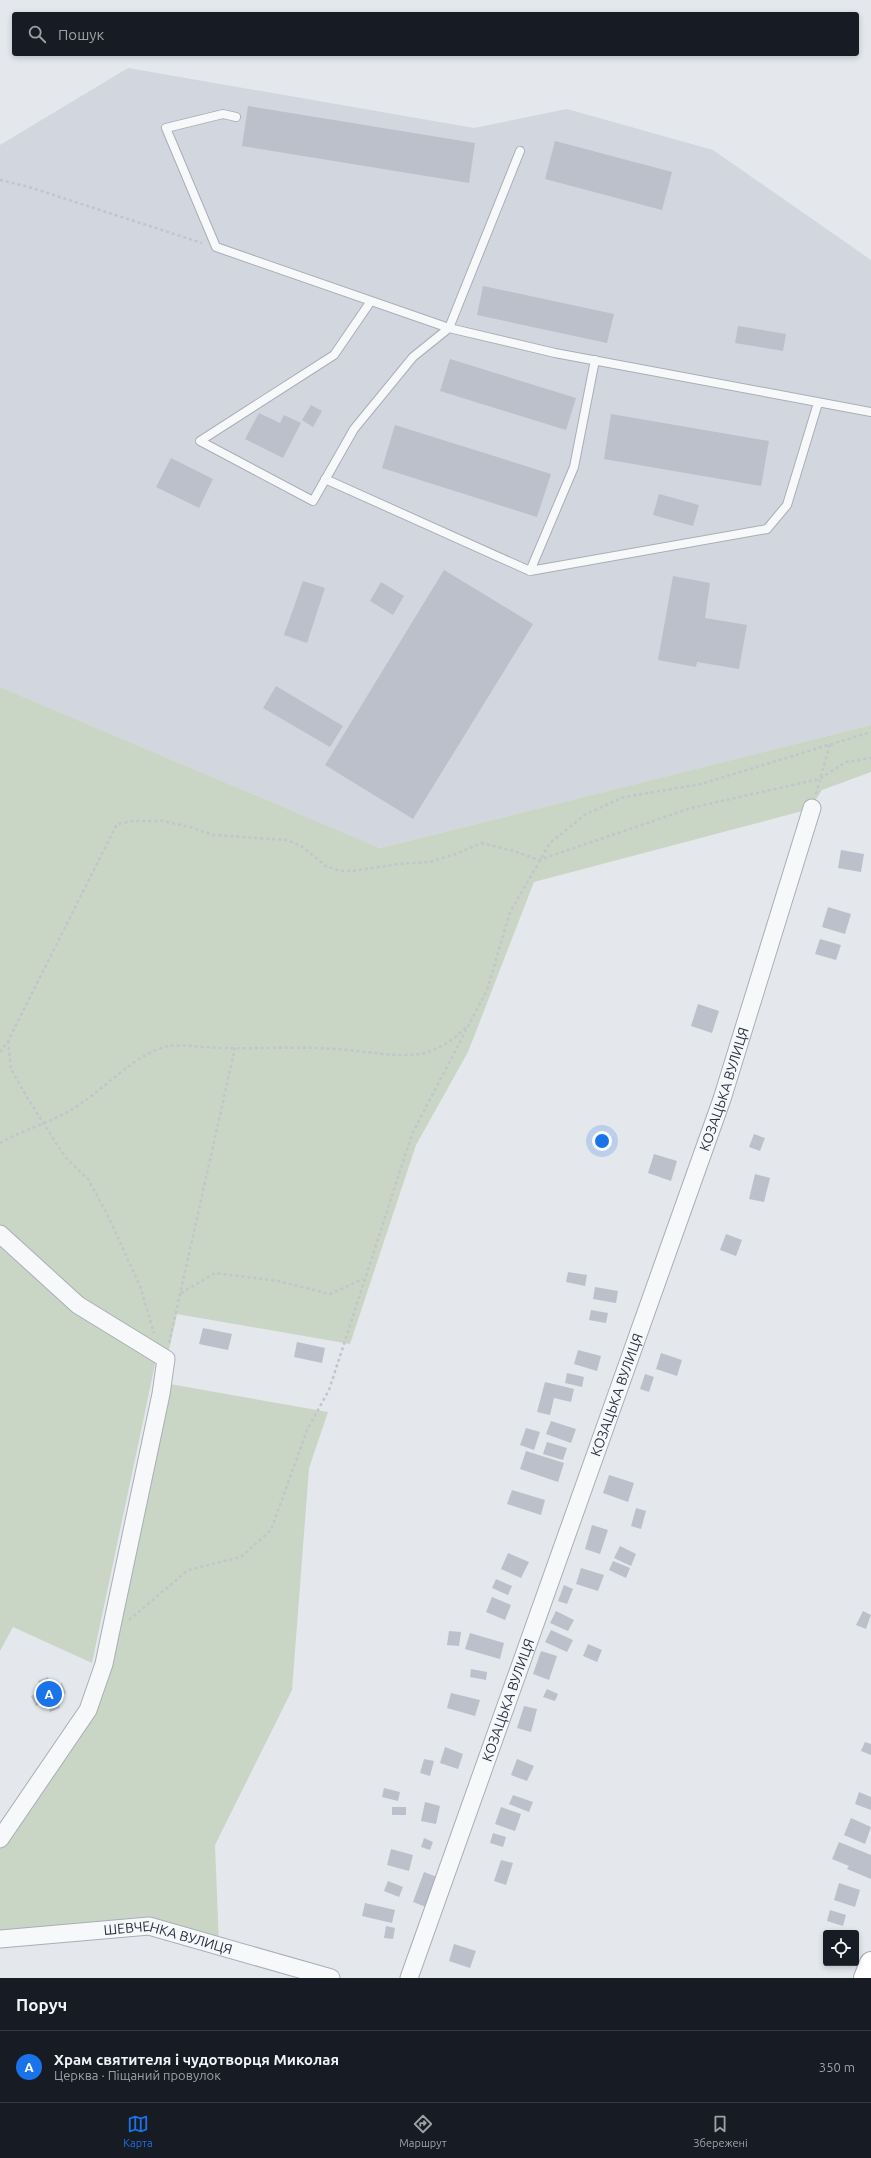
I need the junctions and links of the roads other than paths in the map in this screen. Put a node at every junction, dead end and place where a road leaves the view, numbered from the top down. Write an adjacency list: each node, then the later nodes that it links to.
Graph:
1 (236, 117): 3 (lane)
2 (520, 150): 4 (lane)
3 (371, 301): 4 (lane); 8 (lane)
4 (449, 328): 5 (lane); 8 (lane)
5 (595, 360): 6 (lane); 9 (lane)
6 (818, 403): 7 (lane); 9 (lane)
7 (871, 412)
8 (326, 479): 9 (lane)
9 (530, 571)
10 (812, 808): 16 (street, КОЗАЦЬКА ВУЛИЦЯ)
11 (0, 1234): 12 (street)
12 (0, 1839)
13 (0, 1939): 15 (street, ШЕВЧЕНКА ВУЛИЦЯ)
14 (871, 1963): 17 (main road)
15 (331, 1978)
16 (409, 1978)
17 (865, 1978)

